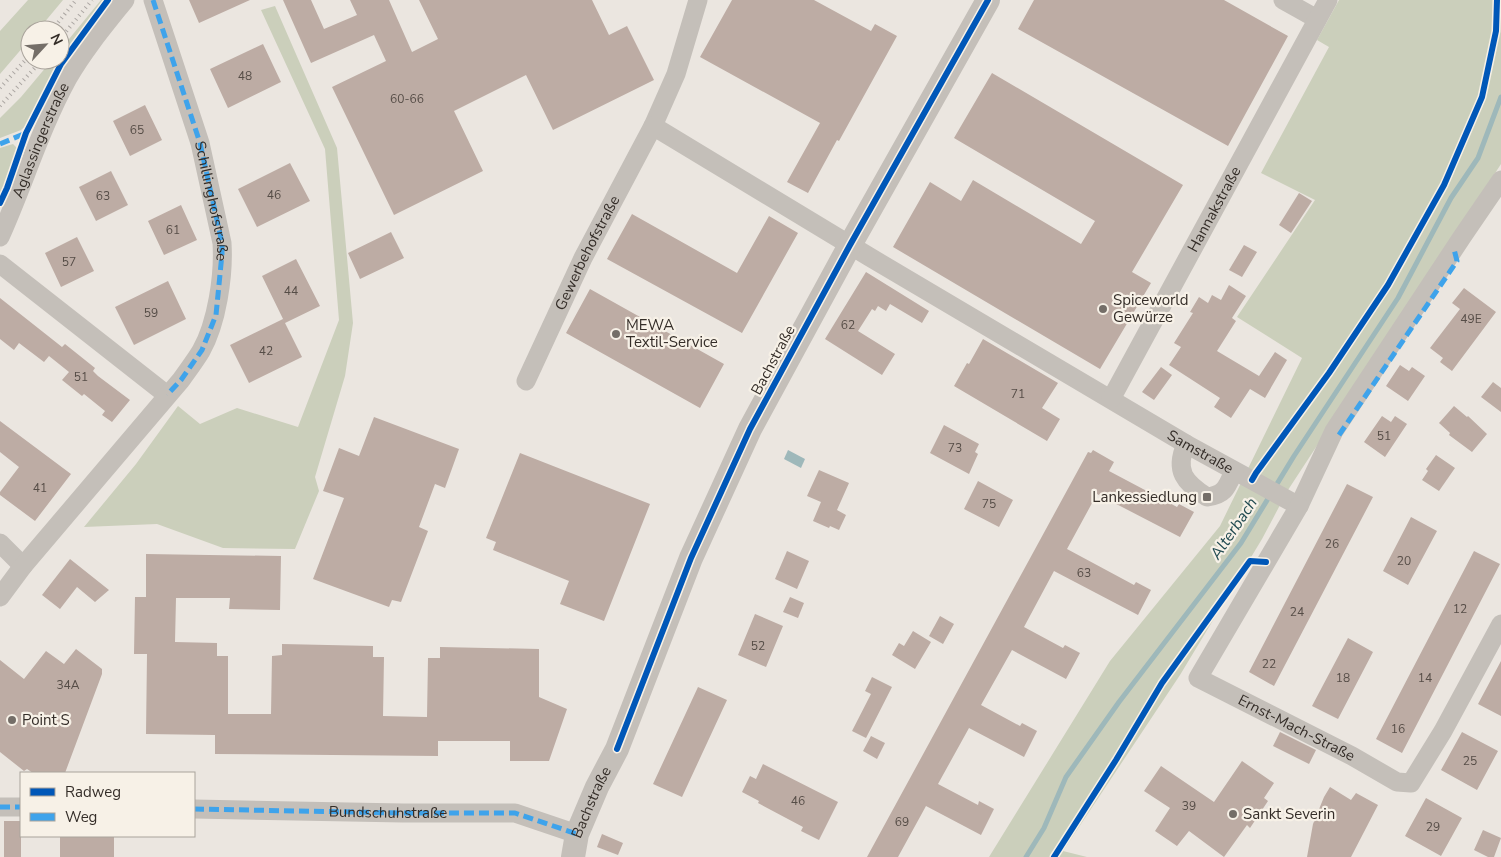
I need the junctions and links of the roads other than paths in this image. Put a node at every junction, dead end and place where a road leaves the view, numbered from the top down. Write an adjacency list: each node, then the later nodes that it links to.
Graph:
1 (125, 0): 10 (street, Aglassingerstraße)
2 (153, 0): 14 (street, Schillinghofstraße)
3 (698, 0): 8 (street, Gewerbehofstraße)
4 (988, 0): 11 (street, Bachstraße)
5 (1284, 0): 7 (street)
6 (1328, 0): 7 (street, Hannakstraße)
7 (1318, 19): 15 (street, Hannakstraße)
8 (652, 126): 11 (street); 13 (street, Gewerbehofstraße)
9 (1501, 180): 18 (street)
10 (0, 237)
11 (850, 245): 15 (street, Samstraße); 26 (street, Bachstraße)
12 (0, 264): 14 (street)
13 (526, 381)
14 (167, 395): 20 (street, Schillinghofstraße)
15 (1111, 399): 16 (street, Samstraße)
16 (1186, 444): 17 (street, Samstraße); 17 (street)
17 (1234, 471): 18 (street, Samstraße)
18 (1291, 502): 22 (street, Ernst-Mach-Straße)
19 (0, 543): 20 (street)
20 (23, 566): 21 (street, Schillinghofstraße)
21 (0, 597)
22 (1501, 624)
23 (0, 807): 24 (street)
24 (20, 807)
25 (195, 809): 26 (street, Bundschuhstraße)
26 (577, 834): 27 (street, Bachstraße)
27 (572, 857)

